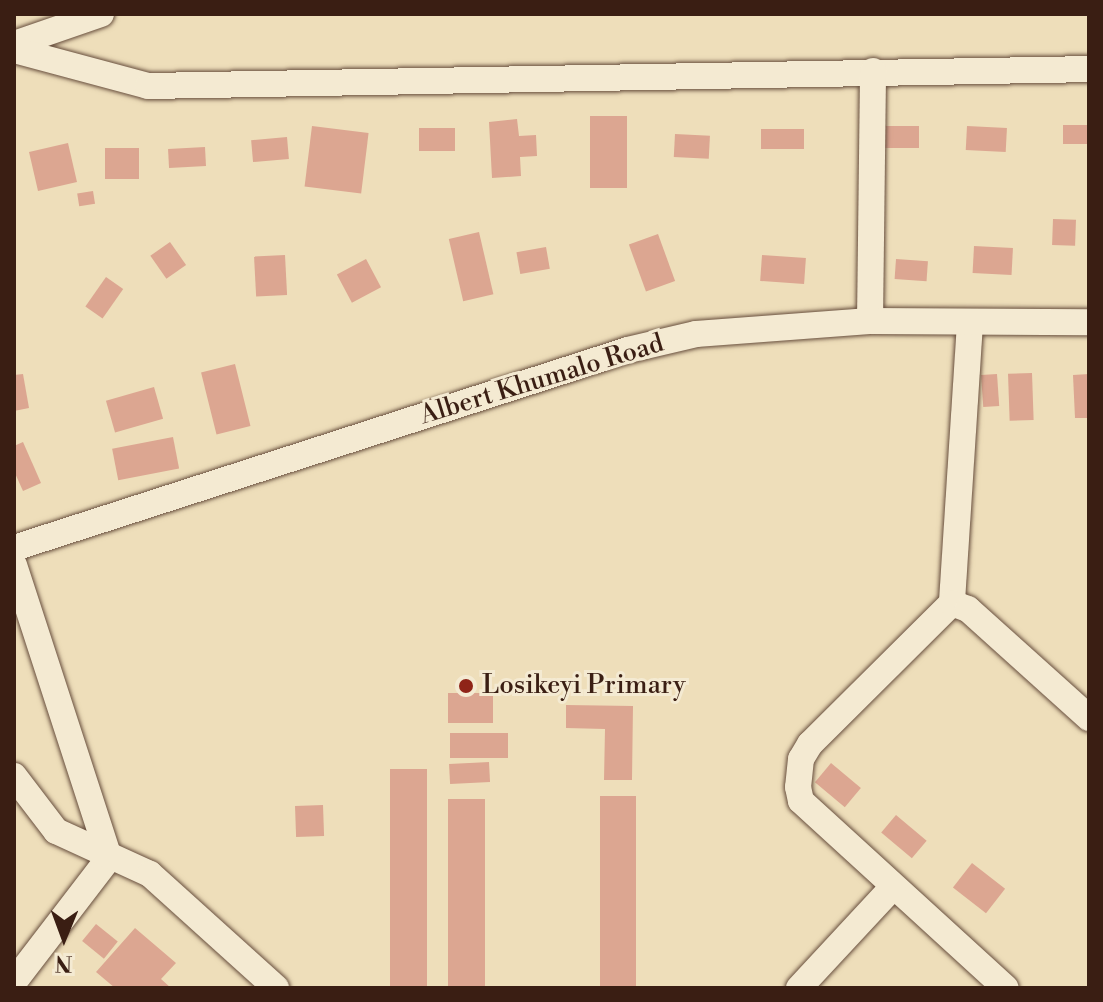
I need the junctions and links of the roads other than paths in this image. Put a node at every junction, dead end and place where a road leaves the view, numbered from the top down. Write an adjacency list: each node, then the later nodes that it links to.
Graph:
1 (101, 14): 2 (street)
2 (14, 47): 4 (street)
3 (1089, 69): 4 (street)
4 (873, 71): 5 (street)
5 (870, 321): 7 (street, Albert Khumalo Road); 8 (street, Albert Khumalo Road)
6 (1089, 322): 7 (street, Albert Khumalo Road)
7 (970, 323): 10 (street)
8 (14, 548)
9 (14, 565): 13 (street)
10 (952, 603): 11 (street); 14 (street)
11 (1089, 718)
12 (14, 776): 13 (street)
13 (109, 858): 15 (street); 16 (street)
14 (893, 887): 17 (street); 18 (street)
15 (14, 982)
16 (276, 988)
17 (799, 988)
18 (1006, 988)

